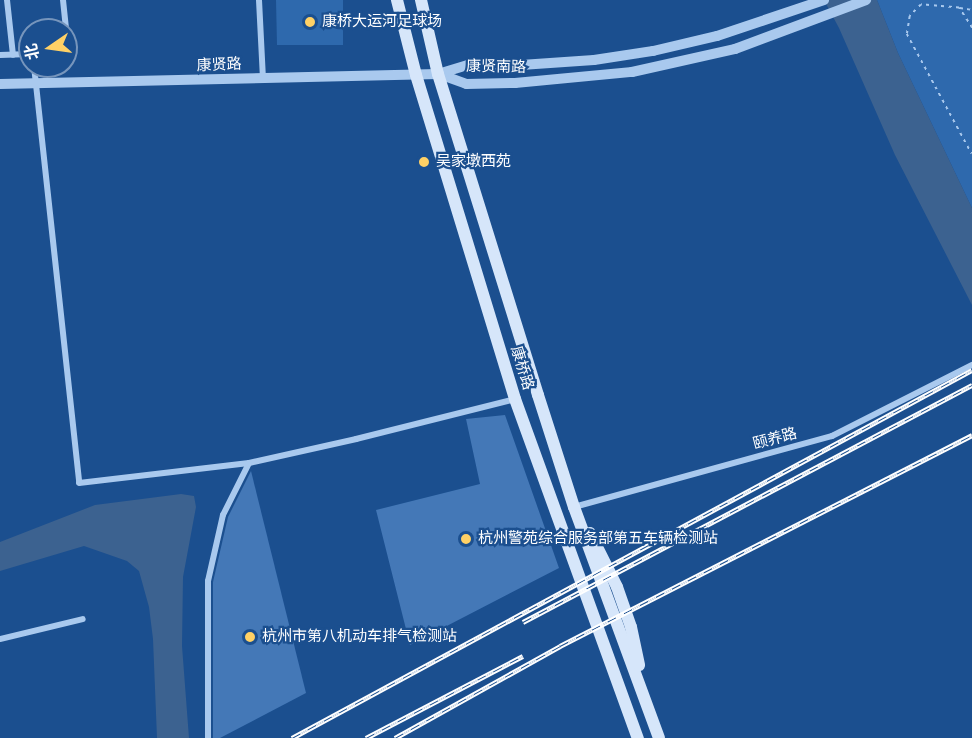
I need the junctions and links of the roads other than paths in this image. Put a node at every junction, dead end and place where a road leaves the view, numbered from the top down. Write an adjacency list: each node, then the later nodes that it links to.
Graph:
1 (7, 0): 10 (street)
2 (63, 0): 8 (street)
3 (259, 0): 15 (street)
4 (397, 0): 13 (main road, 康桥路)
5 (420, 0): 12 (main road, 康桥路)
6 (824, 0): 12 (street, 康贤南路)
7 (866, 0): 12 (street, 康贤南路)
8 (65, 18)
9 (0, 55): 10 (street)
10 (13, 55): 11 (street)
11 (18, 55)
12 (438, 74): 13 (street, 康贤路); 21 (main road, 康桥路)
13 (416, 75): 15 (street, 康贤路); 19 (main road, 康桥路)
14 (35, 78): 17 (street)
15 (262, 78): 17 (street, 康贤路)
16 (0, 84): 17 (street, 康贤路)
17 (36, 84): 20 (street)
18 (972, 365): 21 (street, 颐养路)
19 (515, 399): 20 (street); 25 (main road, 康桥路)
20 (249, 463): 24 (street)
21 (574, 507): 26 (main road, 康桥路)
22 (83, 619): 23 (street)
23 (0, 639)
24 (208, 738)
25 (638, 738)
26 (659, 738)

